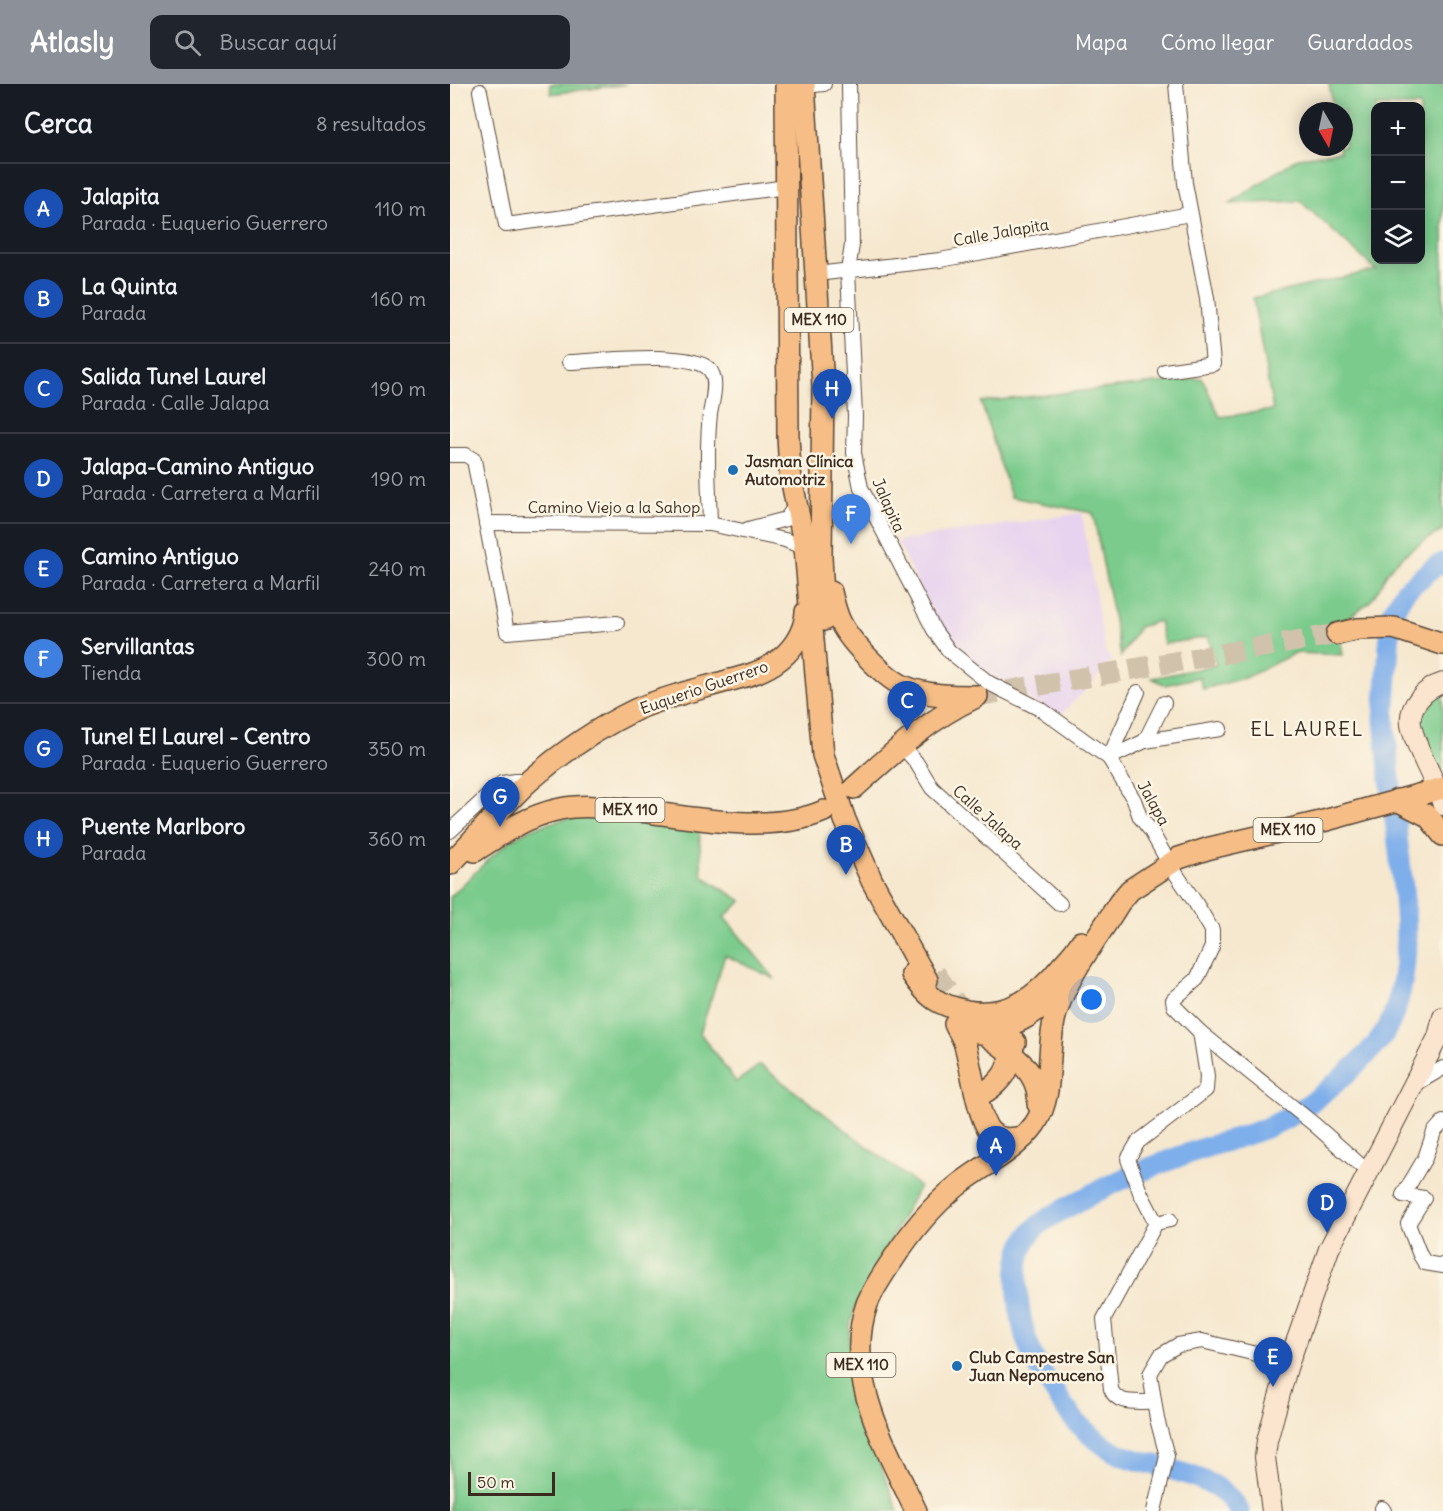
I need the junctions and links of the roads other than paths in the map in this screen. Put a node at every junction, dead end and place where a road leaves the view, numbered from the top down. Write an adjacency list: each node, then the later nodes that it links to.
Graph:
1 (805, 84): 5 (main road, MEX 110); 8 (main road, MEX 110)
2 (849, 84): 7 (street, Jalapita)
3 (1176, 84): 6 (street)
4 (480, 91): 5 (street)
5 (786, 187): 12 (main road, MEX 110)
6 (1190, 214): 7 (street, Calle Jalapita); 10 (street)
7 (848, 271): 8 (street, Calle Jalapita); 28 (street, Jalapita)
8 (816, 274): 16 (main road, MEX 110)
9 (569, 362): 14 (street)
10 (1165, 371)
11 (450, 455): 13 (street)
12 (797, 504): 15 (street, Camino Viejo a la Sahop); 16 (main road, MEX 110)
13 (486, 523): 14 (street, Camino Viejo a la Sahop); 18 (street)
14 (710, 524): 15 (street, Camino Viejo a la Sahop)
15 (740, 530): 16 (street, Camino Viejo a la Sahop)
16 (813, 552): 17 (main road, MEX 110); 26 (main road); 27 (main road, MEX 110)
17 (807, 578): 27 (main road, MEX 110); 29 (main road, Euquerio Guerrero / MEX 110)
18 (617, 623)
19 (1337, 634): 20 (main road)
20 (1443, 644)
21 (1443, 683): 31 (main road, MEX 110)
22 (1138, 692): 28 (street)
23 (1164, 703): 25 (street)
24 (1220, 729): 25 (street)
25 (1145, 741): 28 (street)
26 (902, 746): 30 (main road); 38 (street, Calle Jalapa)
27 (823, 755): 36 (main road)
28 (1109, 758): 36 (street, Jalapa)
29 (529, 782): 34 (street); 37 (main road, Euquerio Guerrero / MEX 110)
30 (854, 788)
31 (1442, 794): 32 (main road, MEX 110)
32 (1397, 800): 35 (main road); 36 (main road, MEX 110)
33 (824, 811): 37 (main road, MEX 110)
34 (450, 831)
35 (1443, 835)
36 (1172, 861): 39 (main road, MEX 110); 42 (street, Jalapa)
37 (450, 866)
38 (1059, 904)
39 (1069, 984): 40 (main road); 49 (main road, MEX 110)
40 (1031, 1017): 43 (main road); 44 (main road)
41 (1443, 1017): 46 (main road)
42 (1200, 1032): 50 (street); 52 (street)
43 (981, 1033): 44 (main road); 47 (main road)
44 (1009, 1052): 47 (main road); 49 (main road)
45 (1443, 1068): 46 (street)
46 (1413, 1086): 50 (main road)
47 (978, 1095): 49 (main road)
48 (1443, 1122): 53 (street)
49 (1030, 1130): 56 (main road, MEX 110)
50 (1368, 1172): 54 (main road)
51 (1170, 1220): 52 (street)
52 (1156, 1223): 55 (street)
53 (1443, 1266)
54 (1287, 1368): 55 (street); 58 (main road)
55 (1154, 1402): 57 (street)
56 (916, 1511)
57 (1154, 1511)
58 (1272, 1511)

